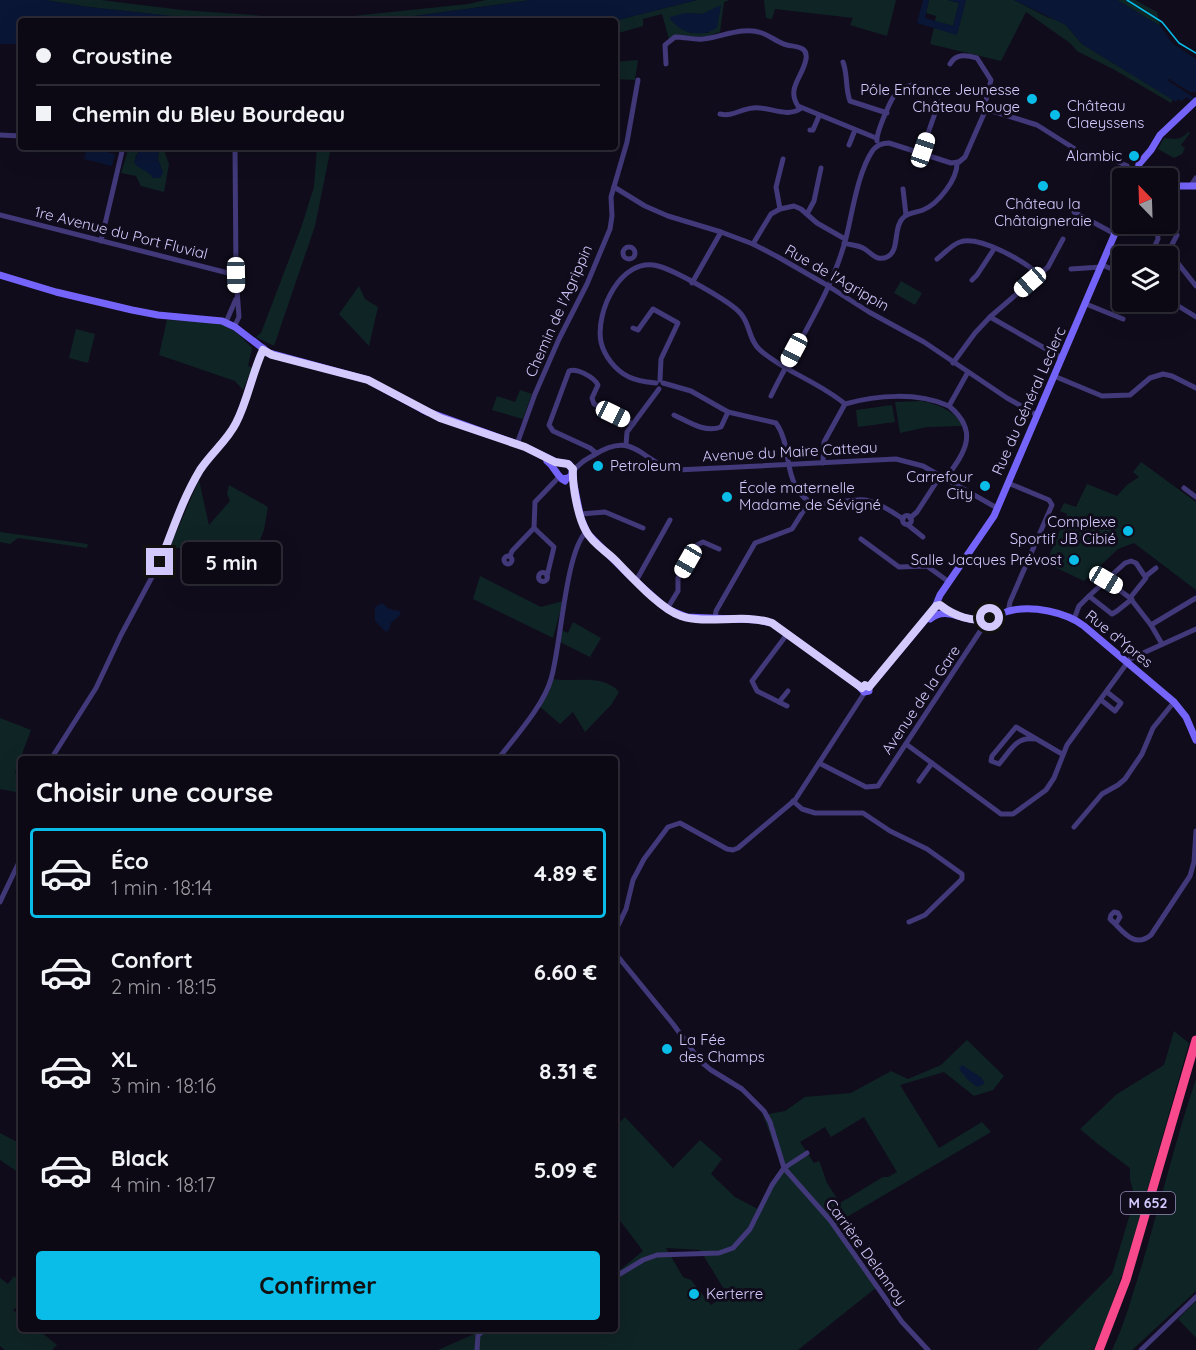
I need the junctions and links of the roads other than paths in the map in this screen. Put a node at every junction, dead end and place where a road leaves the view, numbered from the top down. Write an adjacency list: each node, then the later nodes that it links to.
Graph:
1 (843, 62): 10 (street)
2 (666, 64): 8 (street)
3 (950, 64): 9 (street)
4 (638, 80): 30 (street, Chemin de l'Agrippin)
5 (915, 84): 10 (street)
6 (1196, 101): 24 (main road)
7 (939, 102): 22 (street)
8 (800, 109): 11 (street); 12 (street)
9 (986, 109): 25 (street); 26 (street)
10 (887, 113): 17 (street)
11 (720, 114)
12 (819, 116): 13 (street); 14 (street)
13 (810, 130)
14 (855, 130): 17 (street); 18 (street)
15 (0, 135): 16 (street)
16 (18, 136)
17 (876, 138): 19 (street)
18 (849, 145)
19 (879, 145): 22 (street); 43 (street)
20 (122, 150): 42 (street)
21 (235, 150): 56 (street)
22 (921, 153): 25 (street)
23 (783, 159): 33 (street)
24 (1142, 160): 26 (street); 28 (main road)
25 (957, 162): 37 (street)
26 (1127, 166)
27 (821, 168): 35 (street)
28 (1138, 168)
29 (1195, 183): 31 (main road)
30 (614, 187): 38 (street, Rue de l'Agrippin); 86 (street, Chemin de l'Agrippin)
31 (1178, 187)
32 (903, 189): 37 (street)
33 (780, 209): 35 (street); 44 (street)
34 (1074, 212): 39 (street)
35 (807, 214): 43 (street)
36 (0, 215): 42 (street, 1re Avenue du Port Fluvial)
37 (906, 215): 43 (street)
38 (721, 232): 44 (street, Rue de l'Agrippin); 59 (street)
39 (1112, 232)
40 (1115, 234): 50 (main road, Rue du Général Leclerc)
41 (1063, 239): 55 (street)
42 (101, 241): 56 (street, 1re Avenue du Port Fluvial)
43 (845, 241): 60 (street)
44 (753, 244): 60 (street, Rue de l'Agrippin)
45 (1155, 246): 46 (street)
46 (1171, 246)
47 (994, 249): 49 (street); 55 (street); 58 (street)
48 (631, 259): 52 (street)
49 (937, 259)
50 (1102, 266): 53 (street); 54 (street); 63 (main road, Rue du Général Leclerc)
51 (1178, 266): 61 (street)
52 (635, 267): 59 (street); 77 (street)
53 (1071, 269)
54 (1112, 270)
55 (1038, 274): 65 (street)
56 (236, 275): 62 (street)
57 (0, 277): 68 (main road)
58 (972, 280)
59 (692, 283): 74 (street)
60 (829, 286): 73 (street, Rue de l'Agrippin); 74 (street)
61 (1196, 286)
62 (236, 297): 68 (street); 69 (street)
63 (1086, 304): 67 (street); 72 (main road, Rue du Général Leclerc)
64 (1178, 306): 66 (street)
65 (990, 317): 72 (street); 73 (street)
66 (1196, 317)
67 (1123, 319)
68 (226, 322): 69 (main road)
69 (234, 327): 71 (main road)
70 (633, 328): 77 (street)
71 (263, 348): 86 (main road); 144 (street)
72 (1062, 358): 76 (main road, Rue du Général Leclerc)
73 (953, 363): 75 (street, Rue de l'Agrippin)
74 (784, 368): 79 (street); 80 (street)
75 (968, 372): 81 (street); 84 (street, Rue de l'Agrippin)
76 (1054, 376): 78 (street); 84 (main road, Rue du Général Leclerc)
77 (659, 384): 82 (street); 85 (street)
78 (1196, 388)
79 (771, 396)
80 (844, 404): 81 (street); 91 (street)
81 (949, 406): 96 (street)
82 (728, 412): 83 (street); 93 (street)
83 (674, 415)
84 (1037, 415): 97 (main road, Rue du Général Leclerc)
85 (633, 424): 87 (street); 89 (street)
86 (517, 444): 88 (main road)
87 (626, 445): 89 (street); 93 (street, Avenue du Maire Catteau)
88 (528, 448): 92 (main road); 95 (main road)
89 (596, 453): 90 (street)
90 (582, 462): 92 (street); 94 (street)
91 (823, 463): 93 (street, Avenue du Maire Catteau); 96 (street, Avenue du Maire Catteau)
92 (566, 464): 94 (main road); 95 (main road)
93 (788, 465): 101 (street)
94 (572, 474): 95 (main road); 100 (main road)
95 (559, 476): 100 (main road); 106 (street)
96 (944, 477): 102 (street, Avenue du Maire Catteau); 105 (street)
97 (1008, 483): 102 (main road, Rue du Général Leclerc); 124 (street)
98 (1184, 488): 99 (street)
99 (1196, 497)
100 (577, 499): 103 (main road)
101 (809, 502): 105 (street); 125 (street)
102 (997, 508): 118 (main road, Rue du Général Leclerc)
103 (580, 514): 107 (street); 108 (main road)
104 (670, 520): 117 (street)
105 (909, 521): 109 (street)
106 (534, 528): 112 (street); 114 (street)
107 (643, 528)
108 (586, 532): 117 (main road); 145 (street)
109 (923, 537)
110 (861, 539): 118 (street)
111 (719, 549): 122 (street)
112 (510, 556)
113 (1156, 568): 115 (street)
114 (547, 576)
115 (1146, 576): 116 (street); 120 (street)
116 (1106, 580): 119 (street); 120 (street)
117 (636, 581): 122 (main road)
118 (948, 584): 123 (main road, Rue du Général Leclerc)
119 (1089, 596): 120 (street); 127 (street)
120 (1131, 598): 128 (street)
121 (1196, 598): 128 (street)
122 (667, 609): 125 (main road)
123 (939, 609): 126 (main road, Rue d'Ypres); 133 (main road)
124 (1008, 612): 126 (main road, Rue d'Ypres); 127 (main road, Rue d'Ypres)
125 (715, 618): 130 (main road)
126 (986, 619): 142 (street, Avenue de la Gare)
127 (1074, 619): 132 (main road, Rue d'Ypres)
128 (1151, 625): 131 (street)
129 (1196, 629): 131 (street)
130 (788, 633): 133 (main road); 137 (street)
131 (1162, 644): 132 (street)
132 (1127, 662): 135 (street); 138 (main road, Rue d'Ypres)
133 (865, 689): 146 (street)
134 (788, 691): 137 (street)
135 (1107, 692): 136 (street); 136 (street)
136 (1101, 700): 143 (street)
137 (779, 702): 139 (street)
138 (1174, 702): 141 (main road, Rue d'Ypres); 150 (street)
139 (787, 706)
140 (1033, 739): 140 (street); 143 (street)
141 (1196, 740)
142 (906, 744): 146 (street, Avenue de la Gare); 147 (street)
143 (1062, 753): 147 (street)
144 (53, 756)
145 (500, 756)
146 (819, 763): 149 (street)
147 (932, 763): 148 (street)
148 (919, 781)
149 (793, 801): 154 (street); 156 (street)
150 (1074, 827)
151 (1196, 831): 155 (street)
152 (18, 864): 153 (street)
153 (0, 902)
154 (909, 922)
155 (1117, 922)
156 (618, 926)
157 (618, 957): 161 (street)
158 (1196, 1040): 159 (highway, M 652)
159 (1194, 1056): 167 (highway, M 652); 168 (highway, M 652)
160 (807, 1153): 161 (street)
161 (784, 1168): 162 (street); 166 (street, Carrière Delannoy)
162 (618, 1275)
163 (1196, 1297): 169 (street)
164 (482, 1332): 165 (street)
165 (477, 1350)
166 (928, 1350)
167 (1099, 1350)
168 (1105, 1350)
169 (1141, 1350)

